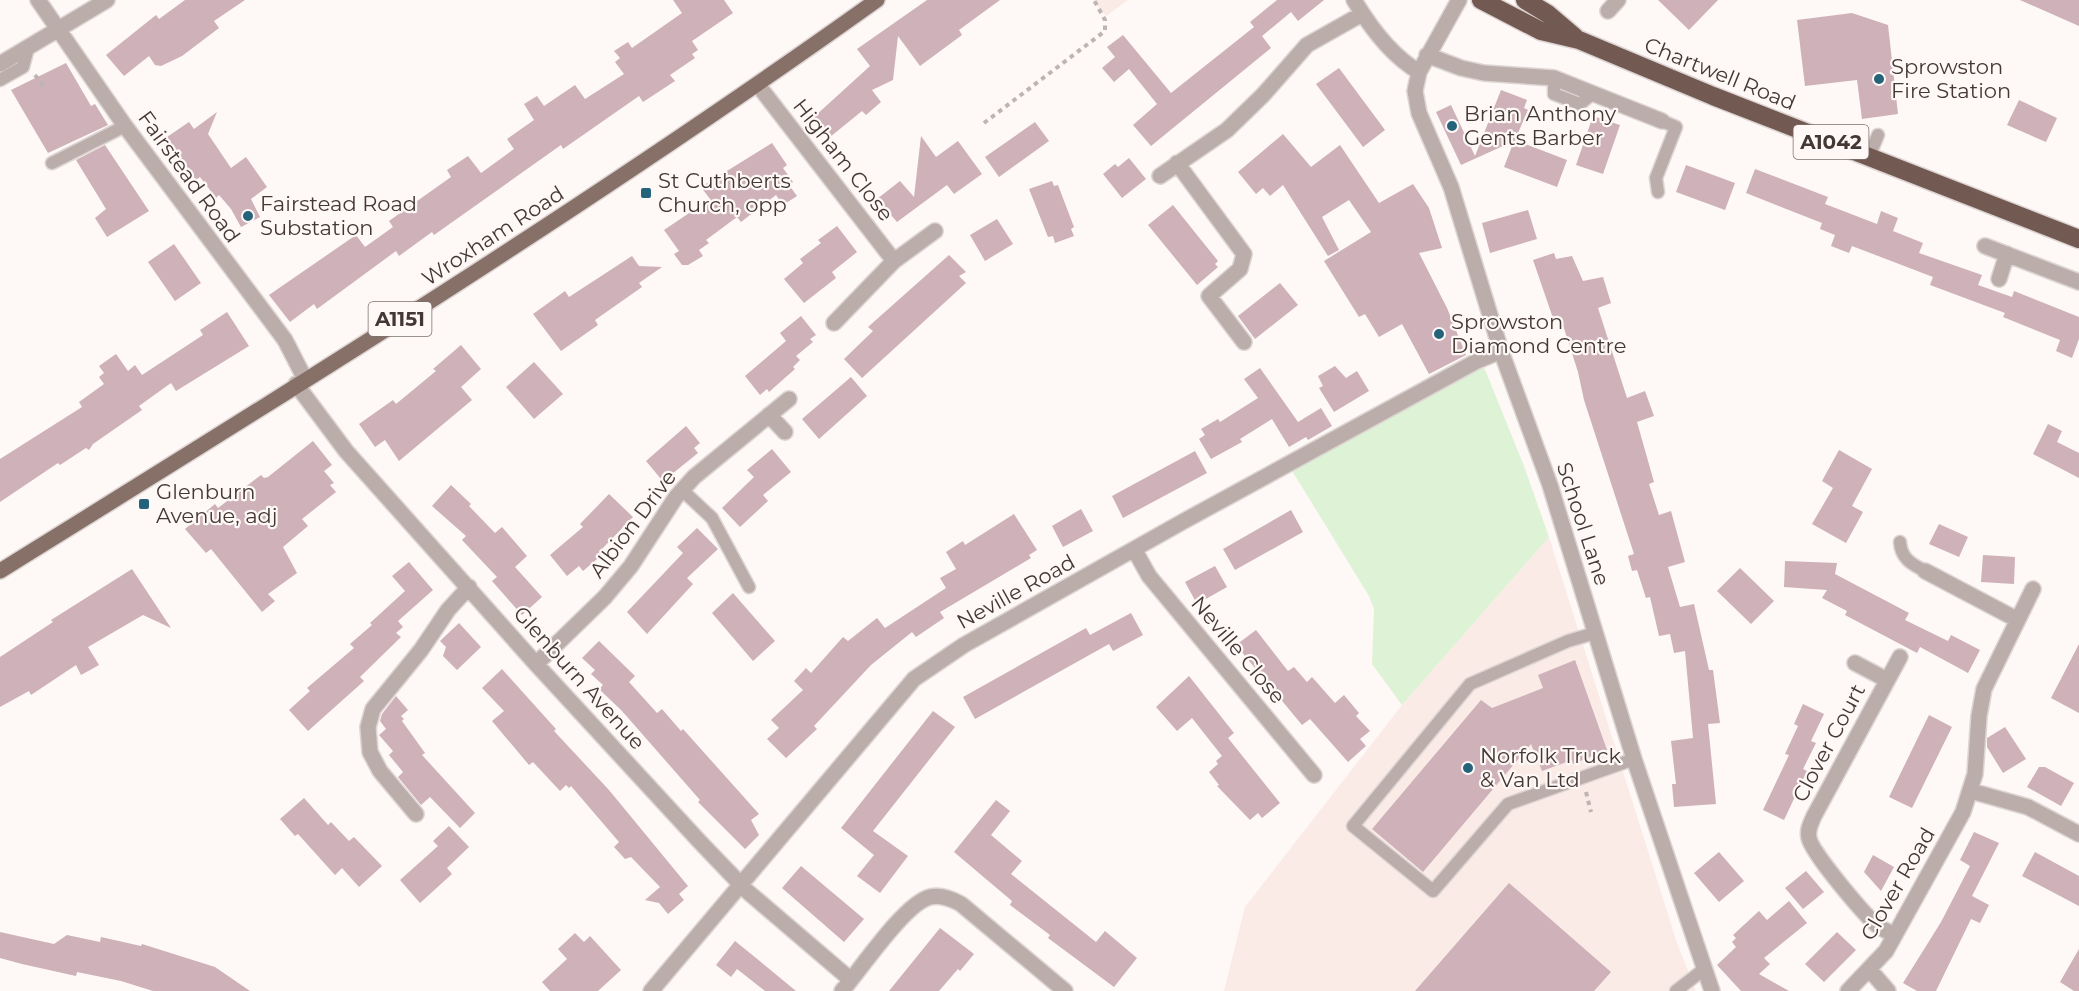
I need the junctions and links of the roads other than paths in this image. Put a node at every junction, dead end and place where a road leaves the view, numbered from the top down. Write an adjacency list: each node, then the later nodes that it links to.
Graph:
1 (38, 0): 9 (street, Fairstead Road)
2 (107, 0): 9 (street)
3 (877, 0): 16 (main road, Wroxham Road / A1151)
4 (1354, 0): 8 (street)
5 (1459, 0): 12 (street, School Lane)
6 (1481, 0): 10 (highway, Chartwell Road / A1042)
7 (1525, 0): 10 (highway, Chartwell Road / A1042)
8 (1362, 14): 14 (street); 22 (street)
9 (59, 30): 11 (street); 18 (street, Fairstead Road)
10 (1579, 40): 20 (highway, Chartwell Road / A1042)
11 (28, 48): 13 (street); 15 (lane)
12 (1427, 54): 14 (street, School Lane); 17 (street)
13 (0, 64)
14 (1419, 72): 34 (street, School Lane)
15 (0, 80)
16 (758, 85): 29 (street, Higham Close); 35 (main road, Wroxham Road / A1151)
17 (1662, 122): 24 (lane)
18 (125, 126): 21 (lane); 35 (street, Fairstead Road)
19 (1878, 135): 20 (lane)
20 (1869, 157): 26 (highway, Chartwell Road / A1042)
21 (52, 163)
22 (1177, 163): 23 (street); 33 (street)
23 (1160, 176)
24 (1658, 192)
25 (935, 231): 29 (street)
26 (2079, 239)
27 (1985, 246): 28 (street)
28 (2007, 254): 30 (street); 31 (street)
29 (894, 261): 32 (street)
30 (1999, 279)
31 (2079, 282)
32 (834, 323)
33 (1244, 342)
34 (1501, 351): 41 (street, Neville Road); 48 (street, School Lane)
35 (301, 381): 42 (main road, Wroxham Road / A1151); 44 (street, Glenburn Avenue)
36 (789, 399): 37 (street, Albion Drive)
37 (769, 415): 38 (street); 39 (street, Albion Drive)
38 (785, 432)
39 (682, 490): 45 (lane); 51 (street, Albion Drive)
40 (1900, 542): 43 (lane)
41 (1134, 549): 54 (street, Neville Close); 58 (street, Neville Road)
42 (0, 571)
43 (1924, 571): 47 (street)
44 (469, 587): 51 (street, Glenburn Avenue); 56 (street)
45 (749, 587)
46 (2033, 589): 47 (street, Clover Road)
47 (2016, 619): 55 (street, Clover Road)
48 (1595, 633): 53 (street, School Lane); 53 (lane)
49 (1900, 657): 52 (street, Clover Court)
50 (1856, 663): 52 (street, Clover Court)
51 (536, 664): 58 (street, Glenburn Avenue)
52 (1887, 680): 59 (street, Clover Court)
53 (1634, 759): 61 (street, School Lane)
54 (1314, 775)
55 (1971, 791): 57 (street); 59 (street, Clover Road)
56 (416, 814)
57 (2079, 834)
58 (741, 884): 62 (street, Glenburn Avenue); 63 (street, Neville Road)
59 (1895, 935): 60 (street, Clover Road)
60 (1869, 969): 67 (street, Clover Road); 68 (street)
61 (1703, 970): 65 (lane); 66 (street, School Lane)
62 (847, 986): 64 (street)
63 (651, 991)
64 (1065, 991)
65 (1676, 991)
66 (1712, 991)
67 (1848, 991)
68 (1888, 991)

